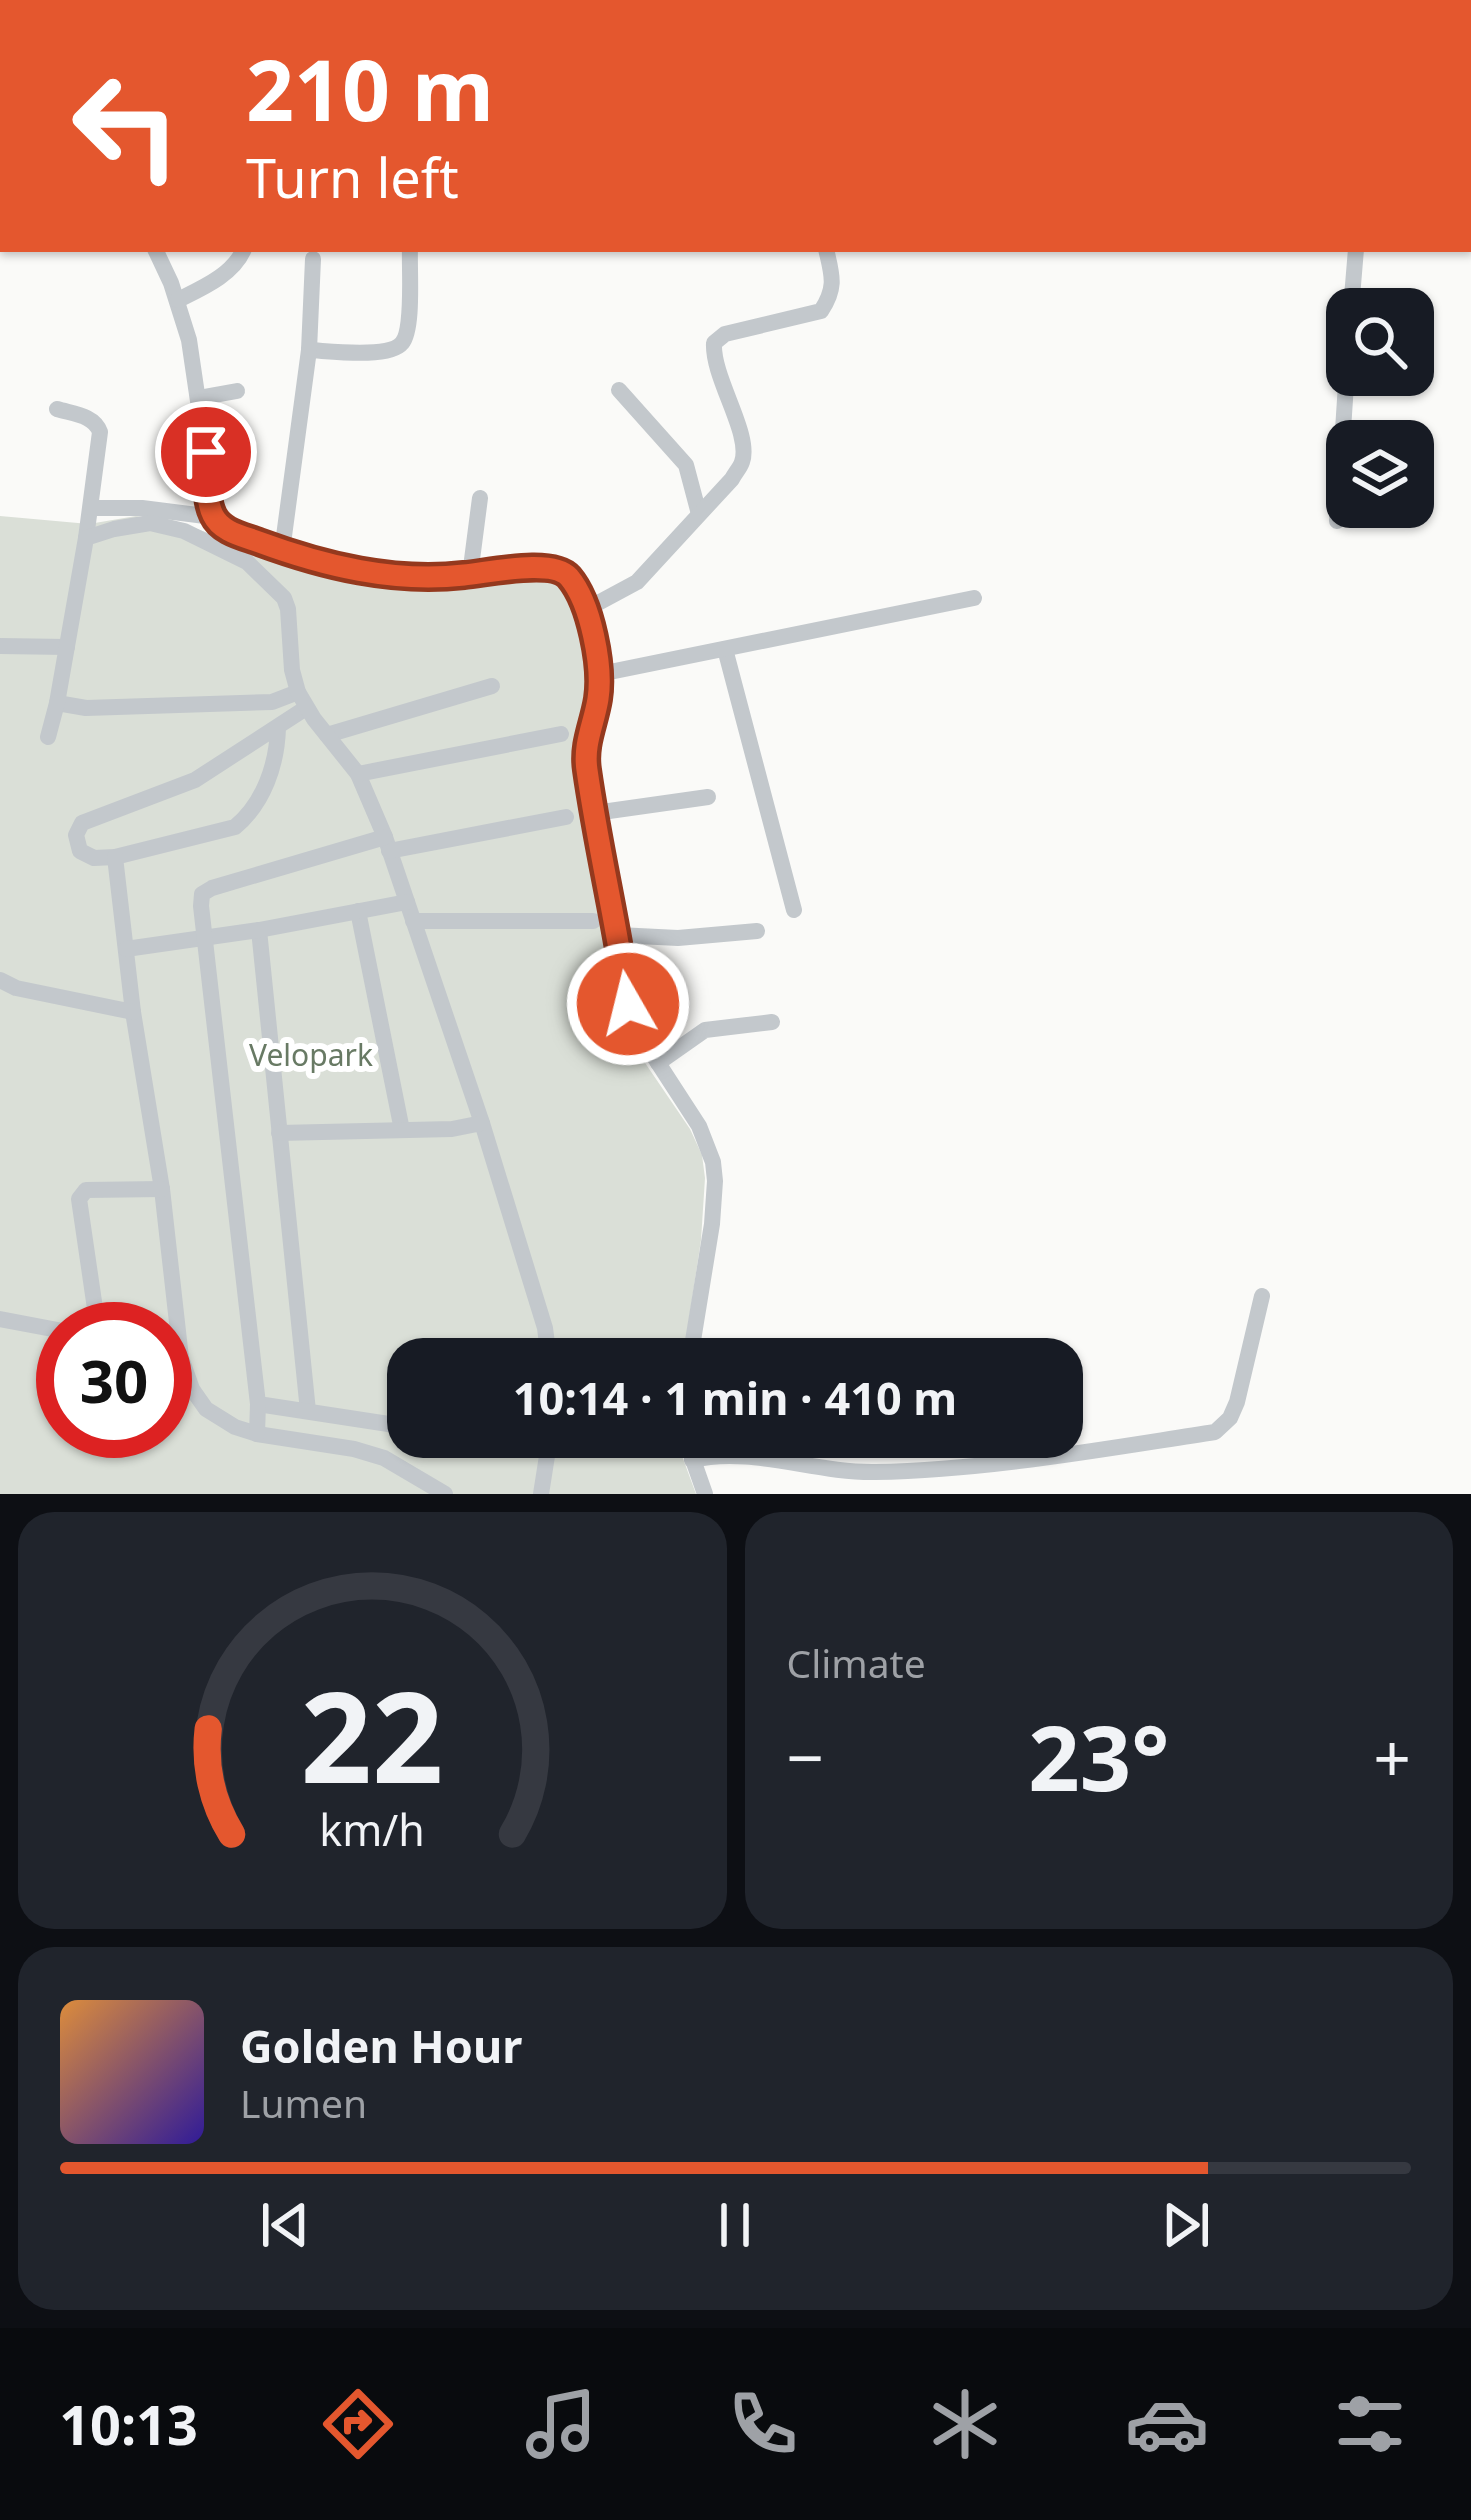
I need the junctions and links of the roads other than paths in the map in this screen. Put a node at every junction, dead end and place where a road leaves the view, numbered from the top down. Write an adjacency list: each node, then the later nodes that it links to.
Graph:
1 (156, 252): 8 (street)
2 (243, 252): 8 (street)
3 (410, 252): 9 (street)
4 (827, 252): 16 (street)
5 (1356, 252): 7 (street)
6 (313, 259): 9 (street)
7 (1353, 288)
8 (178, 300): 12 (street)
9 (309, 350): 19 (street)
10 (619, 390): 16 (street)
11 (237, 391): 12 (street)
12 (198, 398): 17 (street)
13 (57, 409): 15 (street)
14 (480, 499): 20 (street)
15 (92, 508): 17 (street); 18 (street)
16 (699, 514): 22 (street)
17 (213, 517): 19 (street)
18 (86, 538): 24 (street); 28 (street)
19 (283, 551): 20 (street)
20 (470, 575): 22 (street)
21 (974, 598): 25 (street)
22 (585, 610): 26 (street)
23 (0, 646): 24 (street)
24 (67, 647): 29 (street)
25 (725, 650): 26 (street); 41 (street)
26 (600, 674): 36 (street)
27 (491, 686): 32 (street)
28 (302, 700): 29 (street); 30 (street); 32 (street)
29 (57, 703): 33 (street)
30 (278, 728): 39 (street); 39 (street)
31 (561, 734): 34 (street)
32 (327, 735): 34 (street)
33 (48, 737)
34 (358, 774): 38 (street)
35 (708, 796): 36 (street)
36 (595, 813): 47 (street)
37 (566, 817): 38 (street)
38 (387, 844): 40 (street); 48 (street)
39 (115, 857): 49 (street)
40 (406, 902): 42 (street); 43 (street)
41 (794, 910)
42 (358, 911): 45 (street); 55 (street)
43 (413, 921): 44 (street); 54 (street)
44 (593, 921)
45 (259, 931): 48 (street); 56 (street)
46 (757, 931): 47 (street)
47 (618, 935): 53 (street)
48 (206, 938): 49 (street); 66 (street)
49 (127, 949): 51 (street)
50 (0, 980): 51 (street)
51 (133, 1012): 57 (street)
52 (772, 1022): 53 (street)
53 (658, 1063): 64 (street)
54 (482, 1124): 55 (street); 63 (street)
55 (402, 1130): 56 (street)
56 (280, 1133): 67 (street)
57 (162, 1189): 59 (street); 60 (street)
58 (1262, 1296): 71 (street)
59 (94, 1302)
60 (169, 1302)
61 (0, 1318): 62 (street)
62 (36, 1325)
63 (546, 1338)
64 (693, 1338)
65 (192, 1389): 69 (street)
66 (258, 1404): 67 (street); 69 (street)
67 (308, 1412): 68 (street)
68 (387, 1424)
69 (257, 1433): 72 (street)
70 (547, 1458): 73 (street)
71 (692, 1460): 74 (street)
72 (445, 1494)
73 (541, 1494)
74 (705, 1494)

